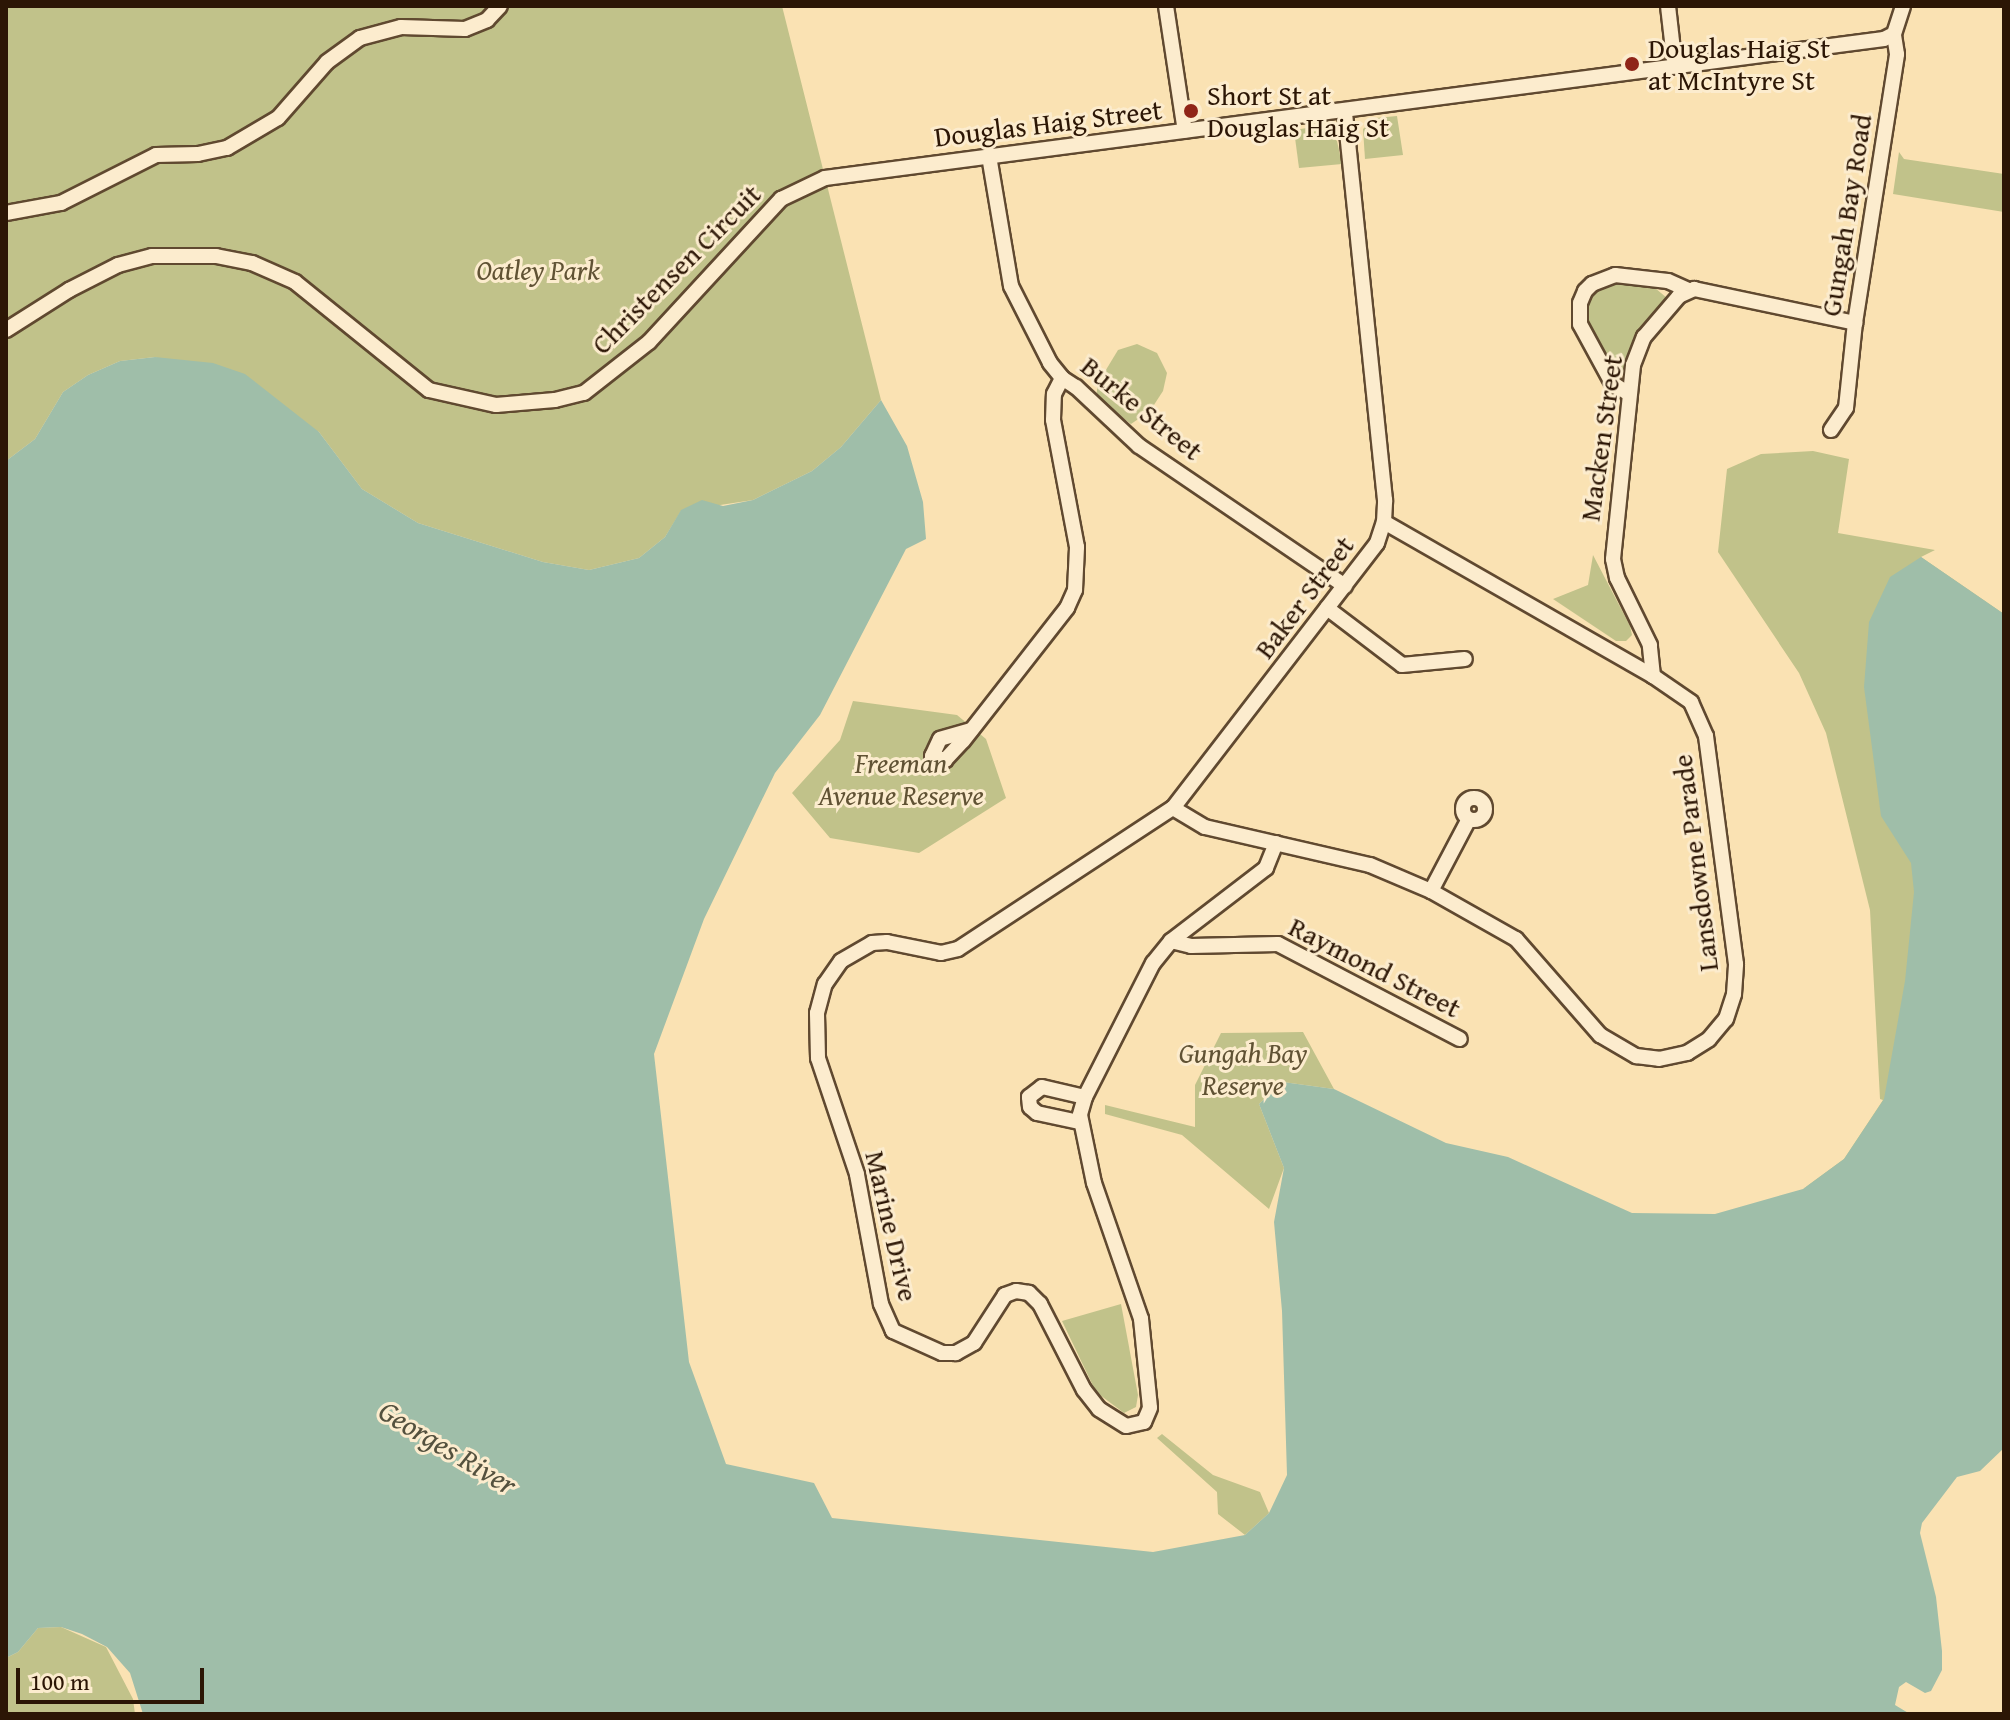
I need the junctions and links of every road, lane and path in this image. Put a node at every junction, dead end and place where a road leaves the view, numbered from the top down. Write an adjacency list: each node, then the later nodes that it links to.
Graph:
1 (500, 6): 11 (street)
2 (1166, 6): 8 (street)
3 (1668, 6): 6 (street)
4 (1903, 6): 5 (street, Gungah Bay Road)
5 (1894, 34): 6 (street, Douglas Haig Street); 13 (street, Gungah Bay Road)
6 (1675, 67): 7 (street, Douglas Haig Street)
7 (1345, 111): 8 (street, Douglas Haig Street); 18 (street, Baker Street)
8 (1185, 131): 9 (street, Douglas Haig Street)
9 (989, 156): 10 (street, Douglas Haig Street); 15 (street, Burke Street)
10 (825, 178): 14 (street, Christensen Circuit)
11 (6, 213)
12 (1688, 290): 13 (street); 16 (street, Macken Street); 16 (street)
13 (1855, 323): 17 (street, Gungah Bay Road)
14 (6, 330)
15 (1062, 378): 19 (street, Burke Street); 23 (street)
16 (1629, 394): 22 (street, Macken Street)
17 (1831, 430)
18 (1384, 522): 19 (street, Baker Street); 22 (street, Lansdowne Parade)
19 (1345, 586): 20 (street, Baker Street)
20 (1327, 608): 21 (street); 24 (street, Baker Street)
21 (1465, 659)
22 (1653, 676): 27 (street, Lansdowne Parade)
23 (971, 730)
24 (1173, 808): 26 (street, Lansdowne Parade); 29 (street, Baker Street)
25 (1469, 819): 27 (street)
26 (1276, 843): 27 (street, Lansdowne Parade); 28 (street, Marine Drive)
27 (1431, 891)
28 (1171, 941): 30 (street, Raymond Street); 31 (street, Marine Drive)
29 (941, 953): 32 (street, Marine Drive)
30 (1460, 1039)
31 (1085, 1097): 32 (street, Marine Drive); 32 (street)
32 (1079, 1122)

